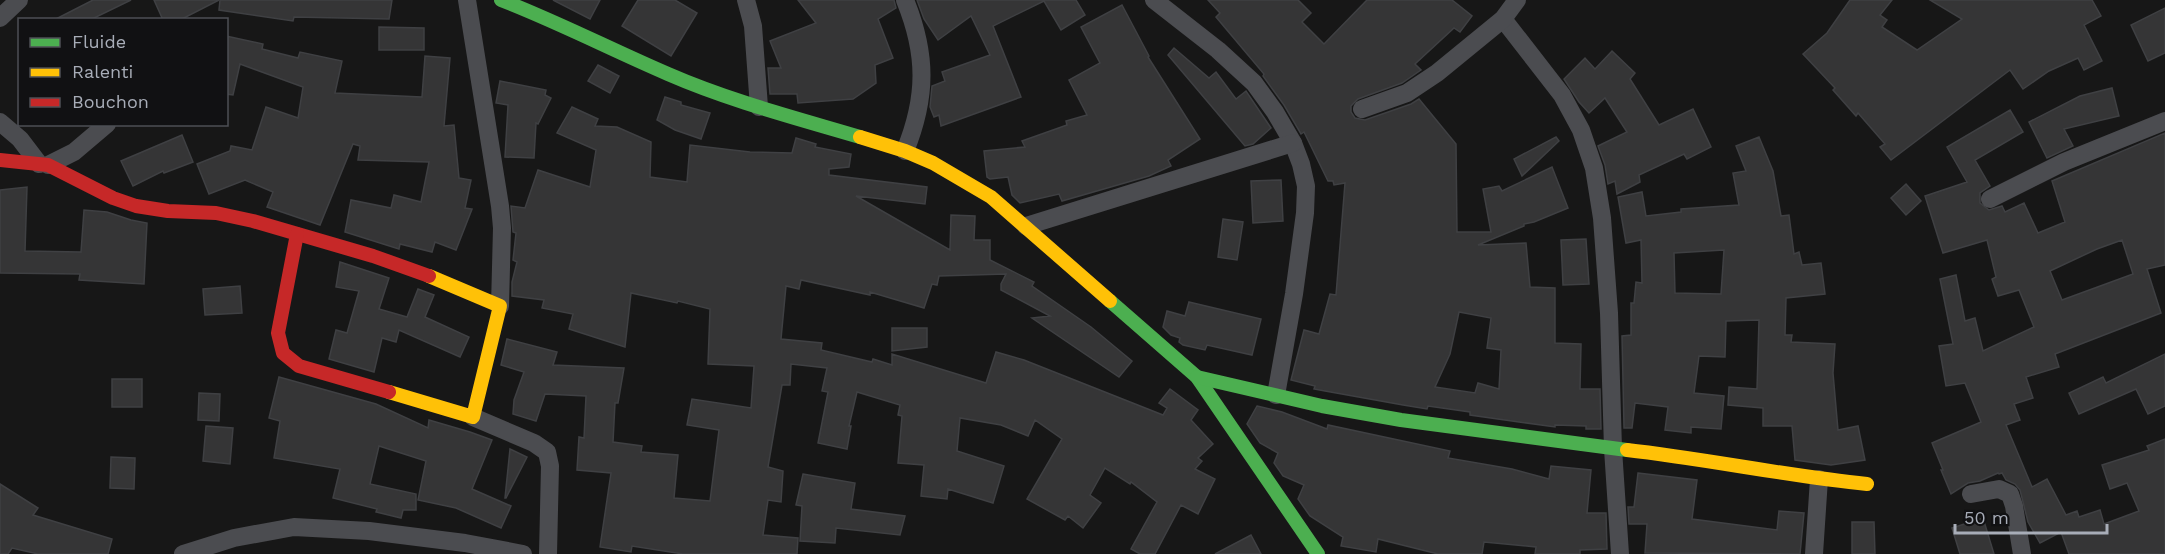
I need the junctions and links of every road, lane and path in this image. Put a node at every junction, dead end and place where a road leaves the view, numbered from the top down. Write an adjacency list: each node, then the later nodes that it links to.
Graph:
1 (19, 0): 8 (street)
2 (467, 0): 22 (street)
3 (501, 0): 10 (street)
4 (746, 0): 10 (street)
5 (905, 0): 16 (street)
6 (1154, 0): 15 (street)
7 (1517, 0): 9 (street)
8 (0, 18)
9 (1503, 19): 11 (street); 26 (street)
10 (759, 107): 16 (street)
11 (1362, 109)
12 (2165, 121): 19 (street)
13 (0, 122): 18 (street)
14 (105, 126): 18 (street)
15 (1293, 143): 20 (street); 24 (street)
16 (905, 151): 20 (street)
17 (0, 160): 18 (street)
18 (44, 165): 21 (street)
19 (1990, 199)
20 (1026, 226): 23 (street)
21 (297, 234): 22 (street); 25 (street)
22 (500, 306): 25 (street)
23 (1197, 377): 24 (street); 33 (street)
24 (1276, 395): 26 (street)
25 (473, 417): 32 (street)
26 (1613, 449): 27 (street); 34 (street)
27 (1819, 479): 28 (street); 35 (street)
28 (1867, 484)
29 (1971, 494): 36 (street)
30 (183, 554): 31 (street)
31 (523, 554)
32 (548, 554)
33 (1318, 554)
34 (1620, 554)
35 (1814, 554)
36 (2022, 554)

